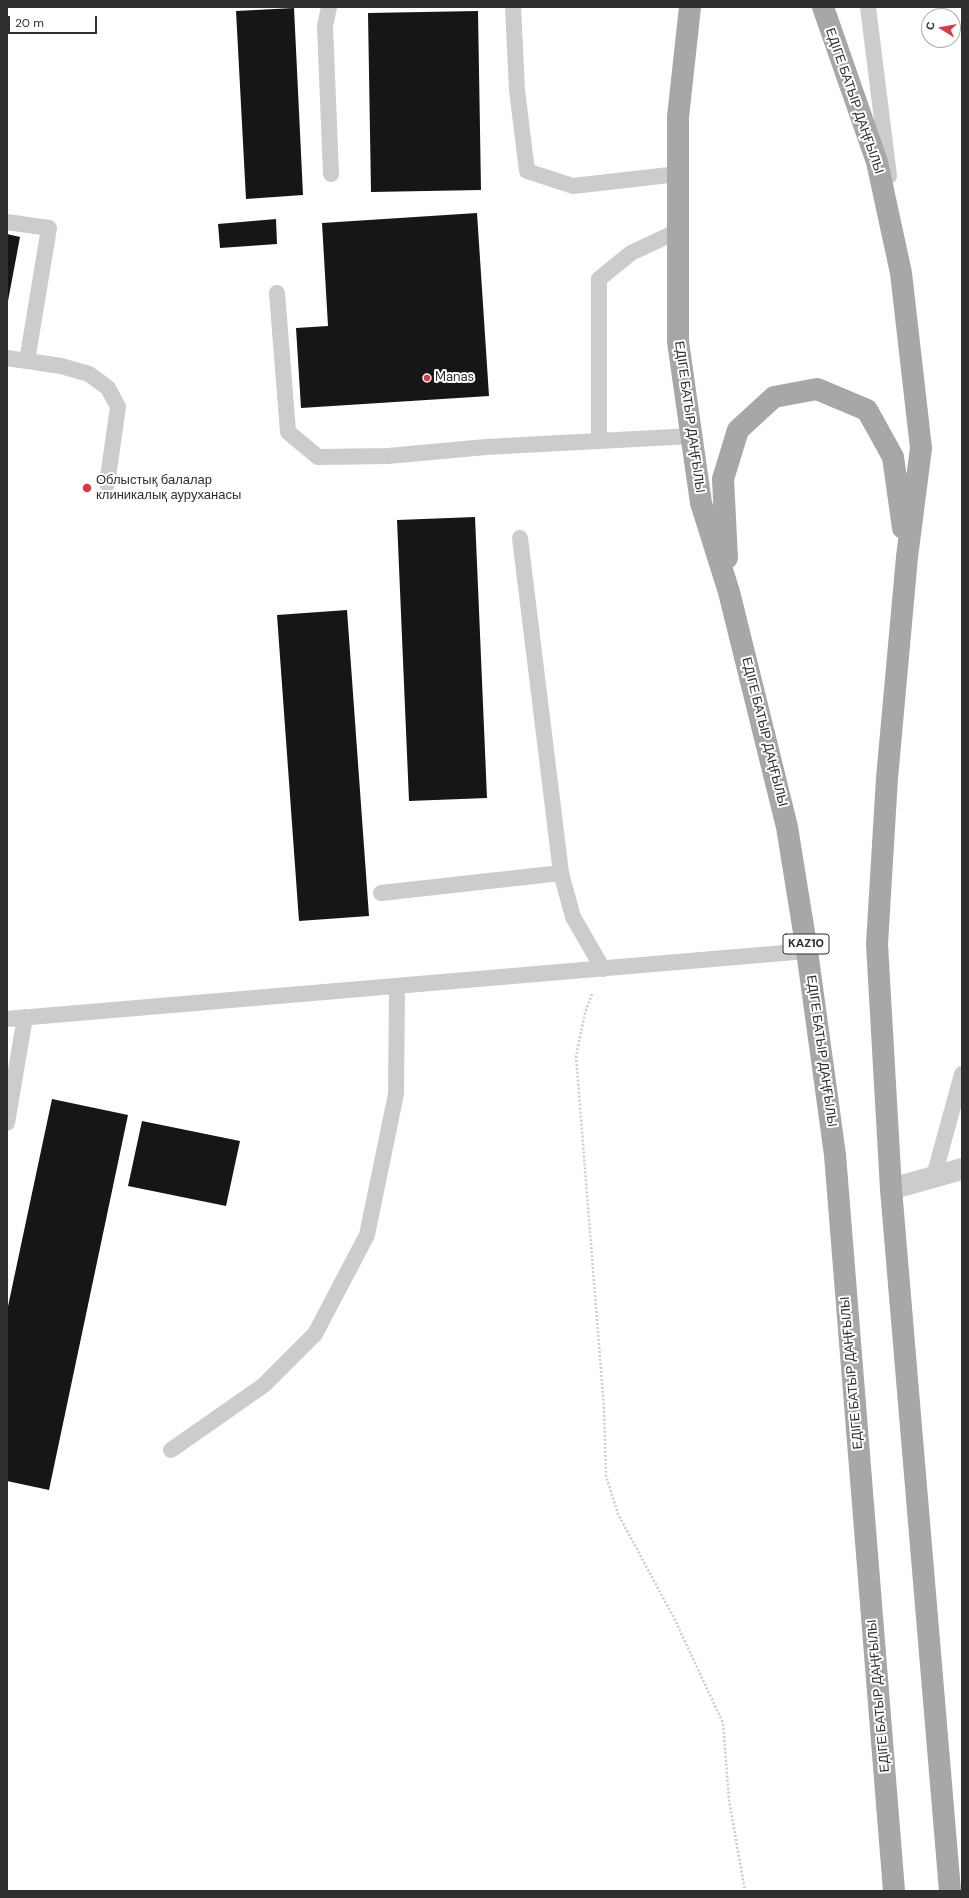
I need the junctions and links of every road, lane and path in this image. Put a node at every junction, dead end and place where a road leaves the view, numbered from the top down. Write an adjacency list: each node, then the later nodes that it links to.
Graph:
1 (329, 7): 6 (lane)
2 (513, 7): 7 (lane)
3 (690, 7): 7 (main road, ЕДІГЕ БАТЫР ДАҢҒЫЛЫ / KAZ10)
4 (823, 7): 10 (main road, ЕДІГЕ БАТЫР ДАҢҒЫЛЫ)
5 (868, 7): 10 (lane)
6 (331, 174)
7 (678, 174): 9 (main road, ЕДІГЕ БАТЫР ДАҢҒЫЛЫ / KAZ10)
8 (7, 222): 13 (lane)
9 (678, 231): 14 (main road, ЕДІГЕ БАТЫР ДАҢҒЫЛЫ / KAZ10); 15 (lane)
10 (901, 273): 18 (main road, ЕДІГЕ БАТЫР ДАҢҒЫЛЫ)
11 (277, 293): 15 (lane)
12 (7, 358): 13 (lane)
13 (27, 361): 16 (lane)
14 (692, 436): 15 (lane); 19 (main road, ЕДІГЕ БАТЫР ДАҢҒЫЛЫ / KAZ10)
15 (599, 441)
16 (107, 484)
17 (520, 538): 20 (lane)
18 (907, 557): 19 (main road); 31 (main road, ЕДІГЕ БАТЫР ДАҢҒЫЛЫ)
19 (729, 592): 22 (main road, ЕДІГЕ БАТЫР ДАҢҒЫЛЫ / KAZ10)
20 (561, 873): 21 (lane); 23 (lane)
21 (380, 893)
22 (807, 951): 23 (lane); 34 (main road, ЕДІГЕ БАТЫР ДАҢҒЫЛЫ / KAZ10)
23 (603, 968): 24 (lane); 33 (path)
24 (397, 986): 25 (lane); 32 (lane)
25 (25, 1017): 26 (lane); 28 (lane)
26 (7, 1019)
27 (962, 1074): 30 (lane)
28 (7, 1123)
29 (962, 1169): 30 (street)
30 (934, 1176): 31 (street)
31 (891, 1188): 35 (main road, ЕДІГЕ БАТЫР ДАҢҒЫЛЫ)
32 (171, 1450)
33 (744, 1891)
34 (894, 1891)
35 (950, 1891)

